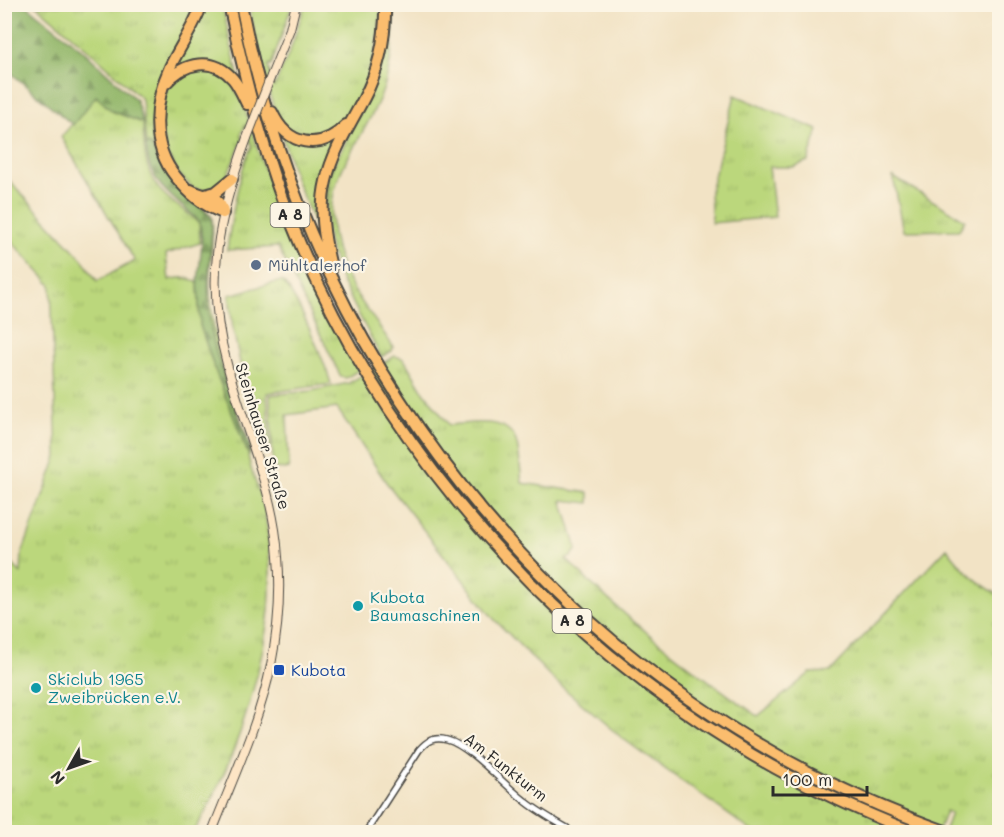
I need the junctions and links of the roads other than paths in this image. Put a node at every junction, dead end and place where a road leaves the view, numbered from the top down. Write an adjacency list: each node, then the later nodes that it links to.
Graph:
1 (202, 4): 7 (highway)
2 (229, 4): 9 (highway, A 8)
3 (241, 4): 6 (highway, A 8)
4 (296, 4): 10 (main road, Steinhauser Straße, bridge)
5 (385, 4): 8 (highway)
6 (256, 73): 8 (highway); 14 (highway, A 8)
7 (164, 85): 9 (highway); 11 (highway)
8 (352, 118): 14 (highway)
9 (259, 126): 18 (highway, A 8)
10 (232, 179): 12 (highway); 13 (main road, Steinhauser Straße)
11 (181, 183): 12 (highway); 13 (highway)
12 (203, 195): 13 (highway)
13 (223, 213): 16 (main road, Steinhauser Straße)
14 (336, 291): 19 (highway, A 8)
15 (567, 828): 17 (street, Am Funkturm)
16 (212, 832)
17 (366, 832)
18 (913, 832)
19 (948, 832)

